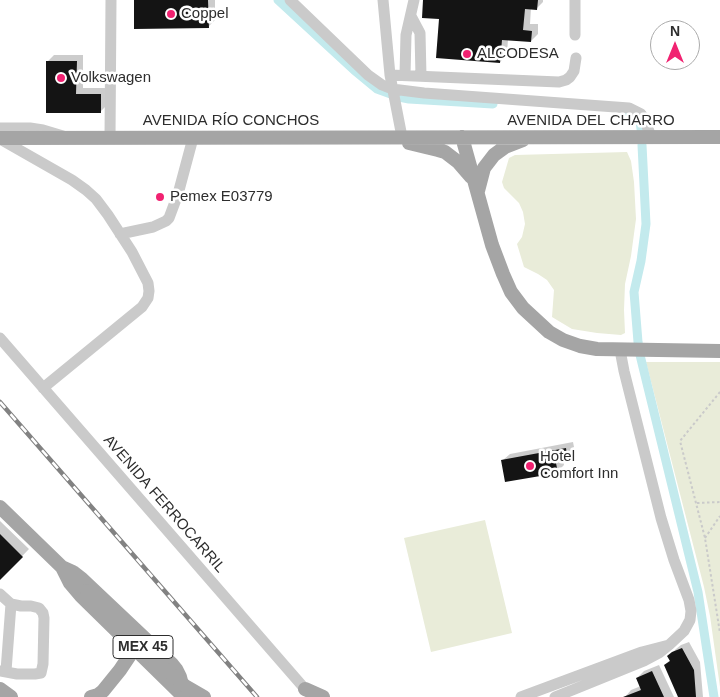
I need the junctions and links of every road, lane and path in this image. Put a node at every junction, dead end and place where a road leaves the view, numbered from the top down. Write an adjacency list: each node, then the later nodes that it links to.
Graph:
1 (111, 0): 20 (street)
2 (290, 0): 12 (street)
3 (383, 0): 9 (street)
4 (414, 0): 6 (street)
5 (575, 0): 7 (street)
6 (411, 16): 10 (street); 11 (street)
7 (575, 35)
8 (576, 58): 11 (street)
9 (390, 75): 10 (street); 12 (street)
10 (405, 75): 11 (street)
11 (421, 76)
12 (393, 93): 14 (street); 17 (street)
13 (0, 128): 19 (street)
14 (396, 137): 15 (main road, AVENIDA RÍO CONCHOS); 21 (main road, AVENIDA RÍO CONCHOS); 23 (main road)
15 (462, 137): 16 (main road, AVENIDA DEL CHARRO); 23 (main road)
16 (534, 137): 17 (main road, AVENIDA DEL CHARRO); 24 (main road)
17 (650, 137): 18 (main road, AVENIDA DEL CHARRO)
18 (720, 137)
19 (69, 138): 20 (main road, AVENIDA RÍO CONCHOS); 22 (main road, AVENIDA RÍO CONCHOS)
20 (110, 138): 21 (main road, AVENIDA RÍO CONCHOS)
21 (193, 138): 25 (street)
22 (0, 139): 25 (street)
23 (474, 180): 24 (main road)
24 (478, 194): 27 (main road)
25 (120, 234): 29 (street)
26 (0, 338): 29 (street, AVENIDA FERROCARRIL)
27 (633, 350): 28 (main road); 45 (street)
28 (720, 351)
29 (43, 388): 47 (street, AVENIDA FERROCARRIL)
30 (720, 392): 32 (path)
31 (720, 502): 32 (path)
32 (697, 503): 35 (path)
33 (0, 506): 36 (main road, MEX 45)
34 (720, 516): 35 (path)
35 (705, 538): 39 (path)
36 (62, 567): 42 (main road); 51 (main road); 52 (main road, MEX 45, bridge)
37 (0, 594): 40 (street)
38 (720, 602): 39 (path)
39 (716, 603): 41 (path)
40 (11, 604): 43 (street); 44 (street)
41 (720, 633)
42 (133, 648): 50 (main road); 51 (main road)
43 (4, 652): 44 (street)
44 (3, 671)
45 (579, 681): 48 (street); 55 (street)
46 (0, 689): 49 (main road)
47 (308, 693): 53 (main road)
48 (538, 694): 54 (street)
49 (11, 697)
50 (91, 697)
51 (184, 697)
52 (204, 697)
53 (322, 697)
54 (521, 697)
55 (555, 697)

